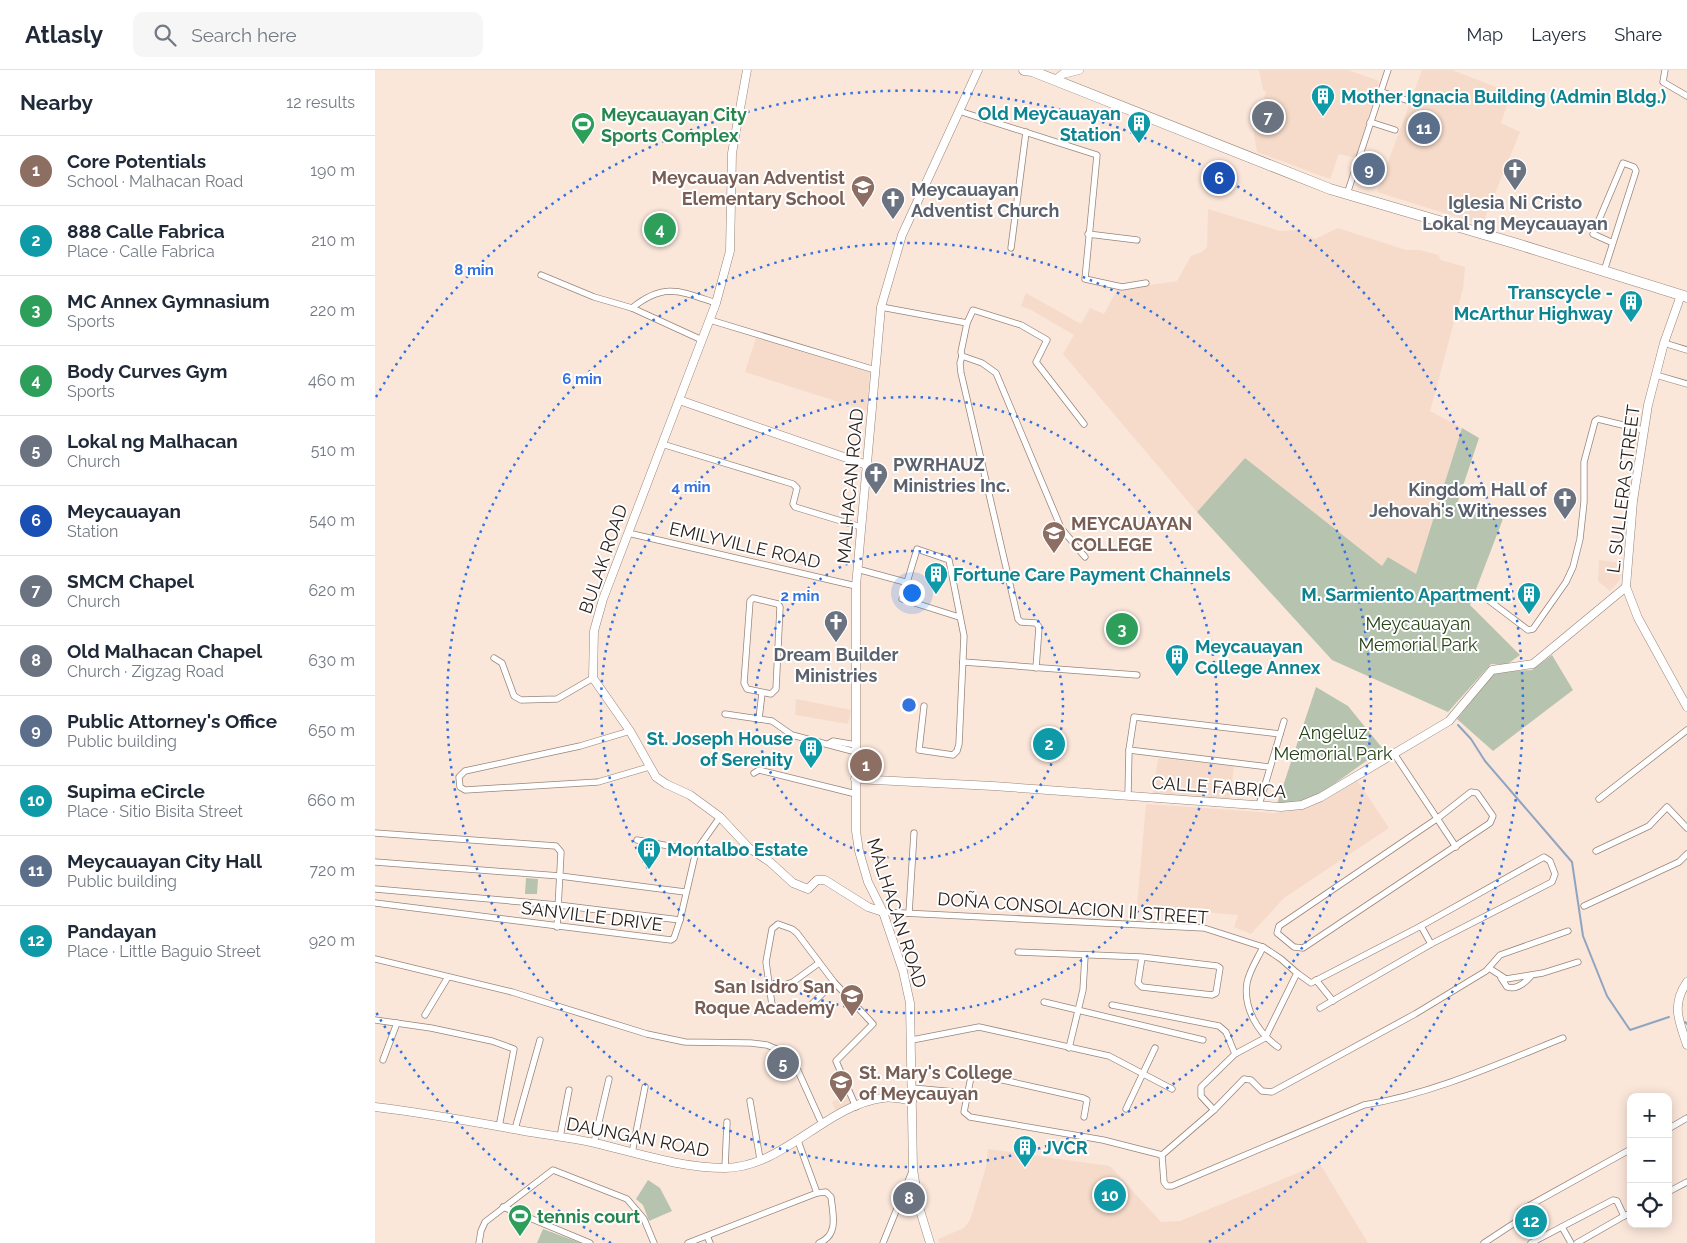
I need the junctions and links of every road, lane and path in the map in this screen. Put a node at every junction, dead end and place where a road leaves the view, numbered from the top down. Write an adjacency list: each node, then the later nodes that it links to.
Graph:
1 (747, 70): 25 (street, BULAK ROAD)
2 (978, 70): 12 (street, MALHACAN ROAD)
3 (1025, 70): 4 (highway)
4 (1032, 70): 8 (highway)
5 (1079, 70): 8 (street)
6 (1388, 70): 9 (street)
7 (1665, 70): 10 (street)
8 (1055, 80): 16 (highway)
9 (1379, 91): 11 (street); 13 (street)
10 (1687, 96)
11 (1406, 100)
12 (959, 111): 15 (street); 26 (street, MALHACAN ROAD)
13 (1370, 122): 14 (street); 16 (street)
14 (1395, 130)
15 (1026, 132): 17 (street); 20 (street)
16 (1347, 194): 21 (highway)
17 (1088, 234): 18 (street); 23 (street)
18 (1137, 240)
19 (1613, 243): 19 (street); 21 (street)
20 (1011, 248)
21 (1604, 271): 24 (highway)
22 (541, 276): 27 (street)
23 (1146, 284)
24 (1684, 296): 31 (street, L. SULLERA STREET)
25 (716, 303): 27 (street); 28 (street, BULAK ROAD)
26 (881, 307): 29 (street); 34 (street, MALHACAN ROAD)
27 (632, 308): 30 (street)
28 (710, 320): 30 (street, BULAK ROAD); 34 (street)
29 (967, 324): 33 (street); 38 (street)
30 (702, 340): 37 (street, BULAK ROAD)
31 (1664, 343): 32 (street); 35 (street, L. SULLERA STREET)
32 (1687, 350)
33 (962, 356): 44 (street); 53 (street)
34 (875, 370): 41 (street, MALHACAN ROAD)
35 (1656, 375): 36 (street); 39 (street, L. SULLERA STREET)
36 (1687, 384)
37 (679, 400): 40 (street, BULAK ROAD); 41 (street)
38 (1084, 424)
39 (1643, 430): 48 (street, L. SULLERA STREET); 49 (street)
40 (662, 444): 42 (street); 43 (street, BULAK ROAD)
41 (867, 465): 42 (street, MALHACAN ROAD)
42 (861, 527): 45 (street, MALHACAN ROAD)
43 (627, 533): 47 (street, EMILYVILLE ROAD); 55 (street, BULAK ROAD)
44 (1085, 557)
45 (857, 570): 46 (street); 47 (street, MALHACAN ROAD)
46 (905, 582): 50 (street); 50 (street)
47 (856, 586): 65 (street, MALHACAN ROAD)
48 (1626, 587): 58 (street, L. SULLERA STREET); 67 (street, CALLE FABRICA)
49 (1483, 596)
50 (959, 618): 52 (street)
51 (494, 658): 55 (street)
52 (963, 662): 53 (street); 57 (street)
53 (1036, 668): 54 (street)
54 (1137, 675)
55 (593, 678): 63 (street)
56 (762, 693): 56 (street); 60 (street)
57 (924, 706)
58 (1687, 707)
59 (725, 714): 60 (street)
60 (759, 719): 65 (street)
61 (1284, 721): 64 (street)
62 (1687, 730): 74 (street)
63 (629, 731): 68 (street); 68 (street)
64 (1280, 734): 66 (street); 69 (street)
65 (856, 748): 71 (street, MALHACAN ROAD)
66 (1129, 750): 69 (street); 73 (street)
67 (1393, 752): 75 (street, CALLE FABRICA); 77 (street)
68 (649, 767): 76 (street)
69 (1269, 767): 75 (street)
70 (754, 773): 72 (street)
71 (855, 779): 72 (street, MALHACAN ROAD); 73 (street, CALLE FABRICA)
72 (856, 794): 93 (street, MALHACAN ROAD)
73 (1128, 795): 75 (street, CALLE FABRICA)
74 (1599, 799)
75 (1259, 805)
76 (720, 817): 83 (street, SANVILLE DRIVE); 93 (street)
77 (1438, 818): 82 (street); 82 (street); 82 (street)
78 (1687, 828): 84 (street)
79 (375, 833): 87 (street)
80 (914, 833): 94 (street)
81 (637, 840): 83 (street)
82 (1456, 847)
83 (696, 851): 89 (street, SANVILLE DRIVE)
84 (1596, 851)
85 (1687, 854): 92 (street)
86 (375, 862): 87 (street)
87 (560, 876): 89 (street); 91 (street)
88 (375, 889): 91 (street)
89 (685, 892): 95 (street, SANVILLE DRIVE)
90 (375, 903): 97 (street, SANVILLE DRIVE)
91 (559, 905): 95 (street); 97 (street)
92 (1584, 906)
93 (883, 912): 94 (street, DOÑA CONSOLACION II STREET); 125 (street, MALHACAN ROAD)
94 (909, 913): 100 (street, DOÑA CONSOLACION II STREET)
95 (679, 920): 97 (street, SANVILLE DRIVE)
96 (1421, 926): 99 (street); 99 (street); 110 (street)
97 (557, 927)
98 (1567, 931): 107 (street)
99 (1431, 944): 114 (street)
100 (1263, 947): 108 (street, DOÑA CONSOLACION II STREET); 122 (street)
101 (1019, 952): 102 (street)
102 (1085, 956): 103 (street); 118 (street)
103 (1142, 957): 103 (street)
104 (375, 959): 109 (street)
105 (1578, 962): 107 (street)
106 (819, 963): 111 (street); 113 (street); 113 (street)
107 (1489, 968): 145 (street)
108 (1297, 974): 110 (street); 122 (street)
109 (448, 977): 119 (street); 149 (street)
110 (1316, 980): 114 (street)
111 (834, 982): 113 (street); 143 (street)
112 (1687, 982): 127 (street)
113 (769, 990)
114 (1333, 1001): 117 (street)
115 (1045, 1002): 118 (street)
116 (1112, 1005): 131 (street)
117 (1320, 1008)
118 (1079, 1009): 126 (street); 129 (street)
119 (425, 1015)
120 (375, 1020): 121 (street)
121 (397, 1023): 132 (street); 150 (street)
122 (1265, 1038): 128 (street); 131 (street)
123 (1563, 1038): 158 (street)
124 (540, 1040): 152 (street)
125 (912, 1040): 129 (street); 136 (street, MALHACAN ROAD)
126 (1203, 1040)
127 (1687, 1045)
128 (1278, 1047)
129 (1069, 1048): 133 (street)
130 (1155, 1048): 133 (street)
131 (1235, 1054): 145 (street)
132 (383, 1060)
133 (1144, 1074): 137 (street); 144 (street)
134 (609, 1079): 155 (street)
135 (645, 1087): 157 (street)
136 (912, 1088): 139 (street); 141 (street, MALHACAN ROAD)
137 (1172, 1089)
138 (569, 1090): 153 (street)
139 (967, 1093): 146 (street); 158 (street)
140 (750, 1101): 159 (street)
141 (911, 1101): 143 (street, DAUNGAN ROAD); 161 (street, MALHACAN ROAD)
142 (375, 1107): 150 (street, DAUNGAN ROAD)
143 (856, 1107): 149 (street, DAUNGAN ROAD)
144 (1126, 1109)
145 (1214, 1110): 158 (street)
146 (1083, 1117)
147 (1687, 1118): 151 (street)
148 (727, 1122): 160 (street)
149 (822, 1124): 154 (street, DAUNGAN ROAD)
150 (499, 1126): 152 (street, DAUNGAN ROAD)
151 (1672, 1127)
152 (515, 1129): 153 (street, DAUNGAN ROAD)
153 (560, 1137): 155 (street, DAUNGAN ROAD)
154 (798, 1141): 159 (street, DAUNGAN ROAD); 164 (street)
155 (594, 1143): 157 (street, DAUNGAN ROAD)
156 (1627, 1151): 178 (street)
157 (632, 1152): 160 (street, DAUNGAN ROAD)
158 (1162, 1155)
159 (760, 1160): 160 (street, DAUNGAN ROAD)
160 (725, 1168)
161 (913, 1169): 176 (street); 177 (street, MALHACAN ROAD)
162 (1687, 1182): 163 (street)
163 (1672, 1190)
164 (817, 1193): 169 (street); 175 (street)
165 (503, 1207): 170 (street); 171 (street); 172 (street)
166 (1627, 1215): 167 (street)
167 (1624, 1216): 168 (street); 181 (street)
168 (1562, 1227): 179 (street); 180 (street)
169 (707, 1236): 173 (street); 174 (street)
170 (479, 1243)
171 (590, 1243)
172 (653, 1243)
173 (688, 1243)
174 (711, 1243)
175 (819, 1243)
176 (883, 1243)
177 (930, 1243)
178 (1484, 1243)
179 (1531, 1243)
180 (1571, 1243)
181 (1577, 1243)

